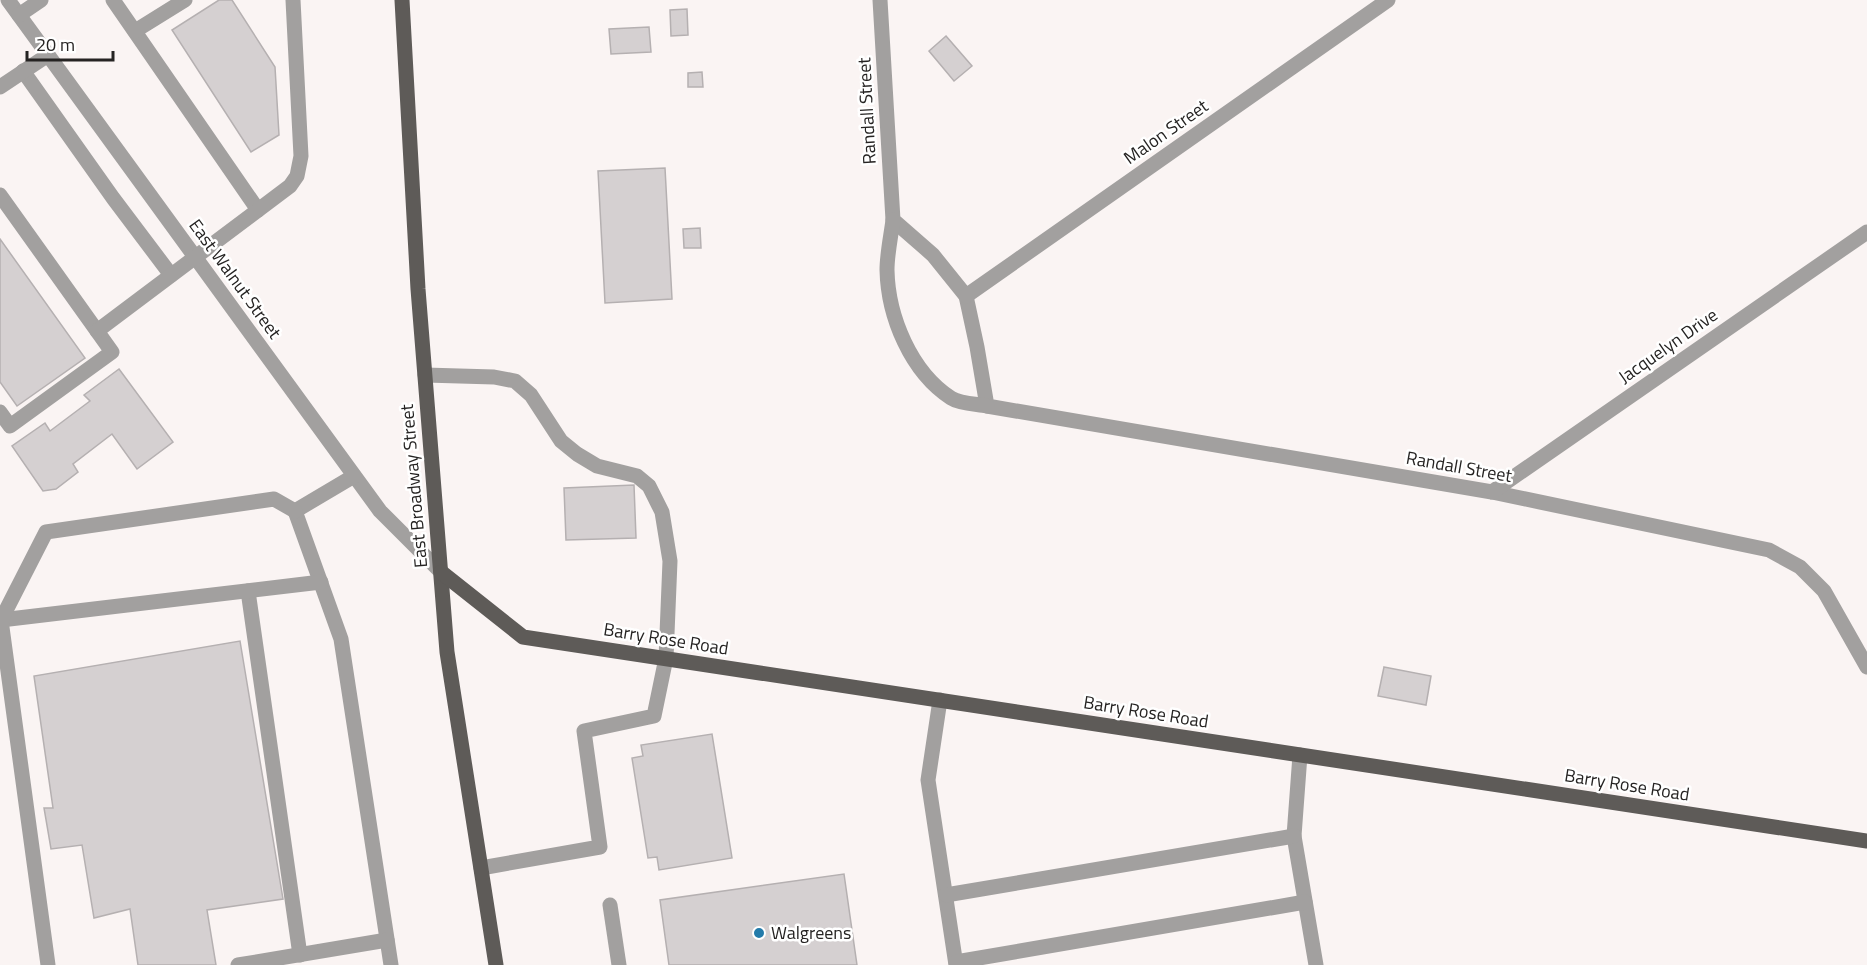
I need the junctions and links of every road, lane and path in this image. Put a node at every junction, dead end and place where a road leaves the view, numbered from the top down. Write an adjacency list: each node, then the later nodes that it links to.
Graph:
1 (8, 0): 9 (street, East Walnut Street)
2 (41, 0): 9 (street)
3 (113, 0): 10 (street)
4 (185, 0): 10 (street)
5 (293, 0): 15 (street)
6 (402, 0): 22 (main road, East Broadway Street)
7 (880, 0): 16 (street, Randall Street)
8 (1388, 0): 20 (street, Malon Street)
9 (19, 15): 11 (street, East Walnut Street)
10 (135, 31): 15 (street)
11 (48, 55): 12 (street); 18 (street, East Walnut Street)
12 (23, 71): 13 (street); 19 (street)
13 (0, 87)
14 (0, 195): 21 (street)
15 (258, 210): 18 (street)
16 (893, 220): 20 (street); 23 (street, Randall Street)
17 (1867, 232): 26 (street, Jacquelyn Drive)
18 (195, 257): 19 (street); 25 (street, East Walnut Street)
19 (171, 275): 21 (street)
20 (966, 296): 23 (street)
21 (97, 331): 24 (street)
22 (425, 375): 28 (main road, East Broadway Street); 32 (street)
23 (987, 406): 26 (street, Randall Street)
24 (0, 412)
25 (354, 476): 27 (street); 28 (street, East Walnut Street)
26 (1492, 492): 33 (street, Randall Street)
27 (295, 511): 29 (street); 31 (street)
28 (441, 572): 32 (main road, Barry Rose Road); 38 (main road, East Broadway Street)
29 (321, 582): 30 (street); 42 (street)
30 (248, 591): 31 (street); 43 (street)
31 (2, 620): 45 (street)
32 (666, 658): 34 (main road, Barry Rose Road); 38 (street)
33 (1867, 667)
34 (940, 700): 35 (main road, Barry Rose Road); 39 (street)
35 (1300, 755): 36 (street); 37 (main road, Barry Rose Road)
36 (1294, 836): 39 (street); 40 (street)
37 (1867, 841)
38 (481, 868): 48 (main road, East Broadway Street)
39 (946, 895): 44 (street)
40 (1305, 902): 44 (street); 50 (street)
41 (610, 905): 49 (street)
42 (387, 940): 43 (street); 47 (street)
43 (300, 955): 46 (street)
44 (956, 964)
45 (48, 965)
46 (238, 965)
47 (391, 965)
48 (496, 965)
49 (619, 965)
50 (1316, 965)

